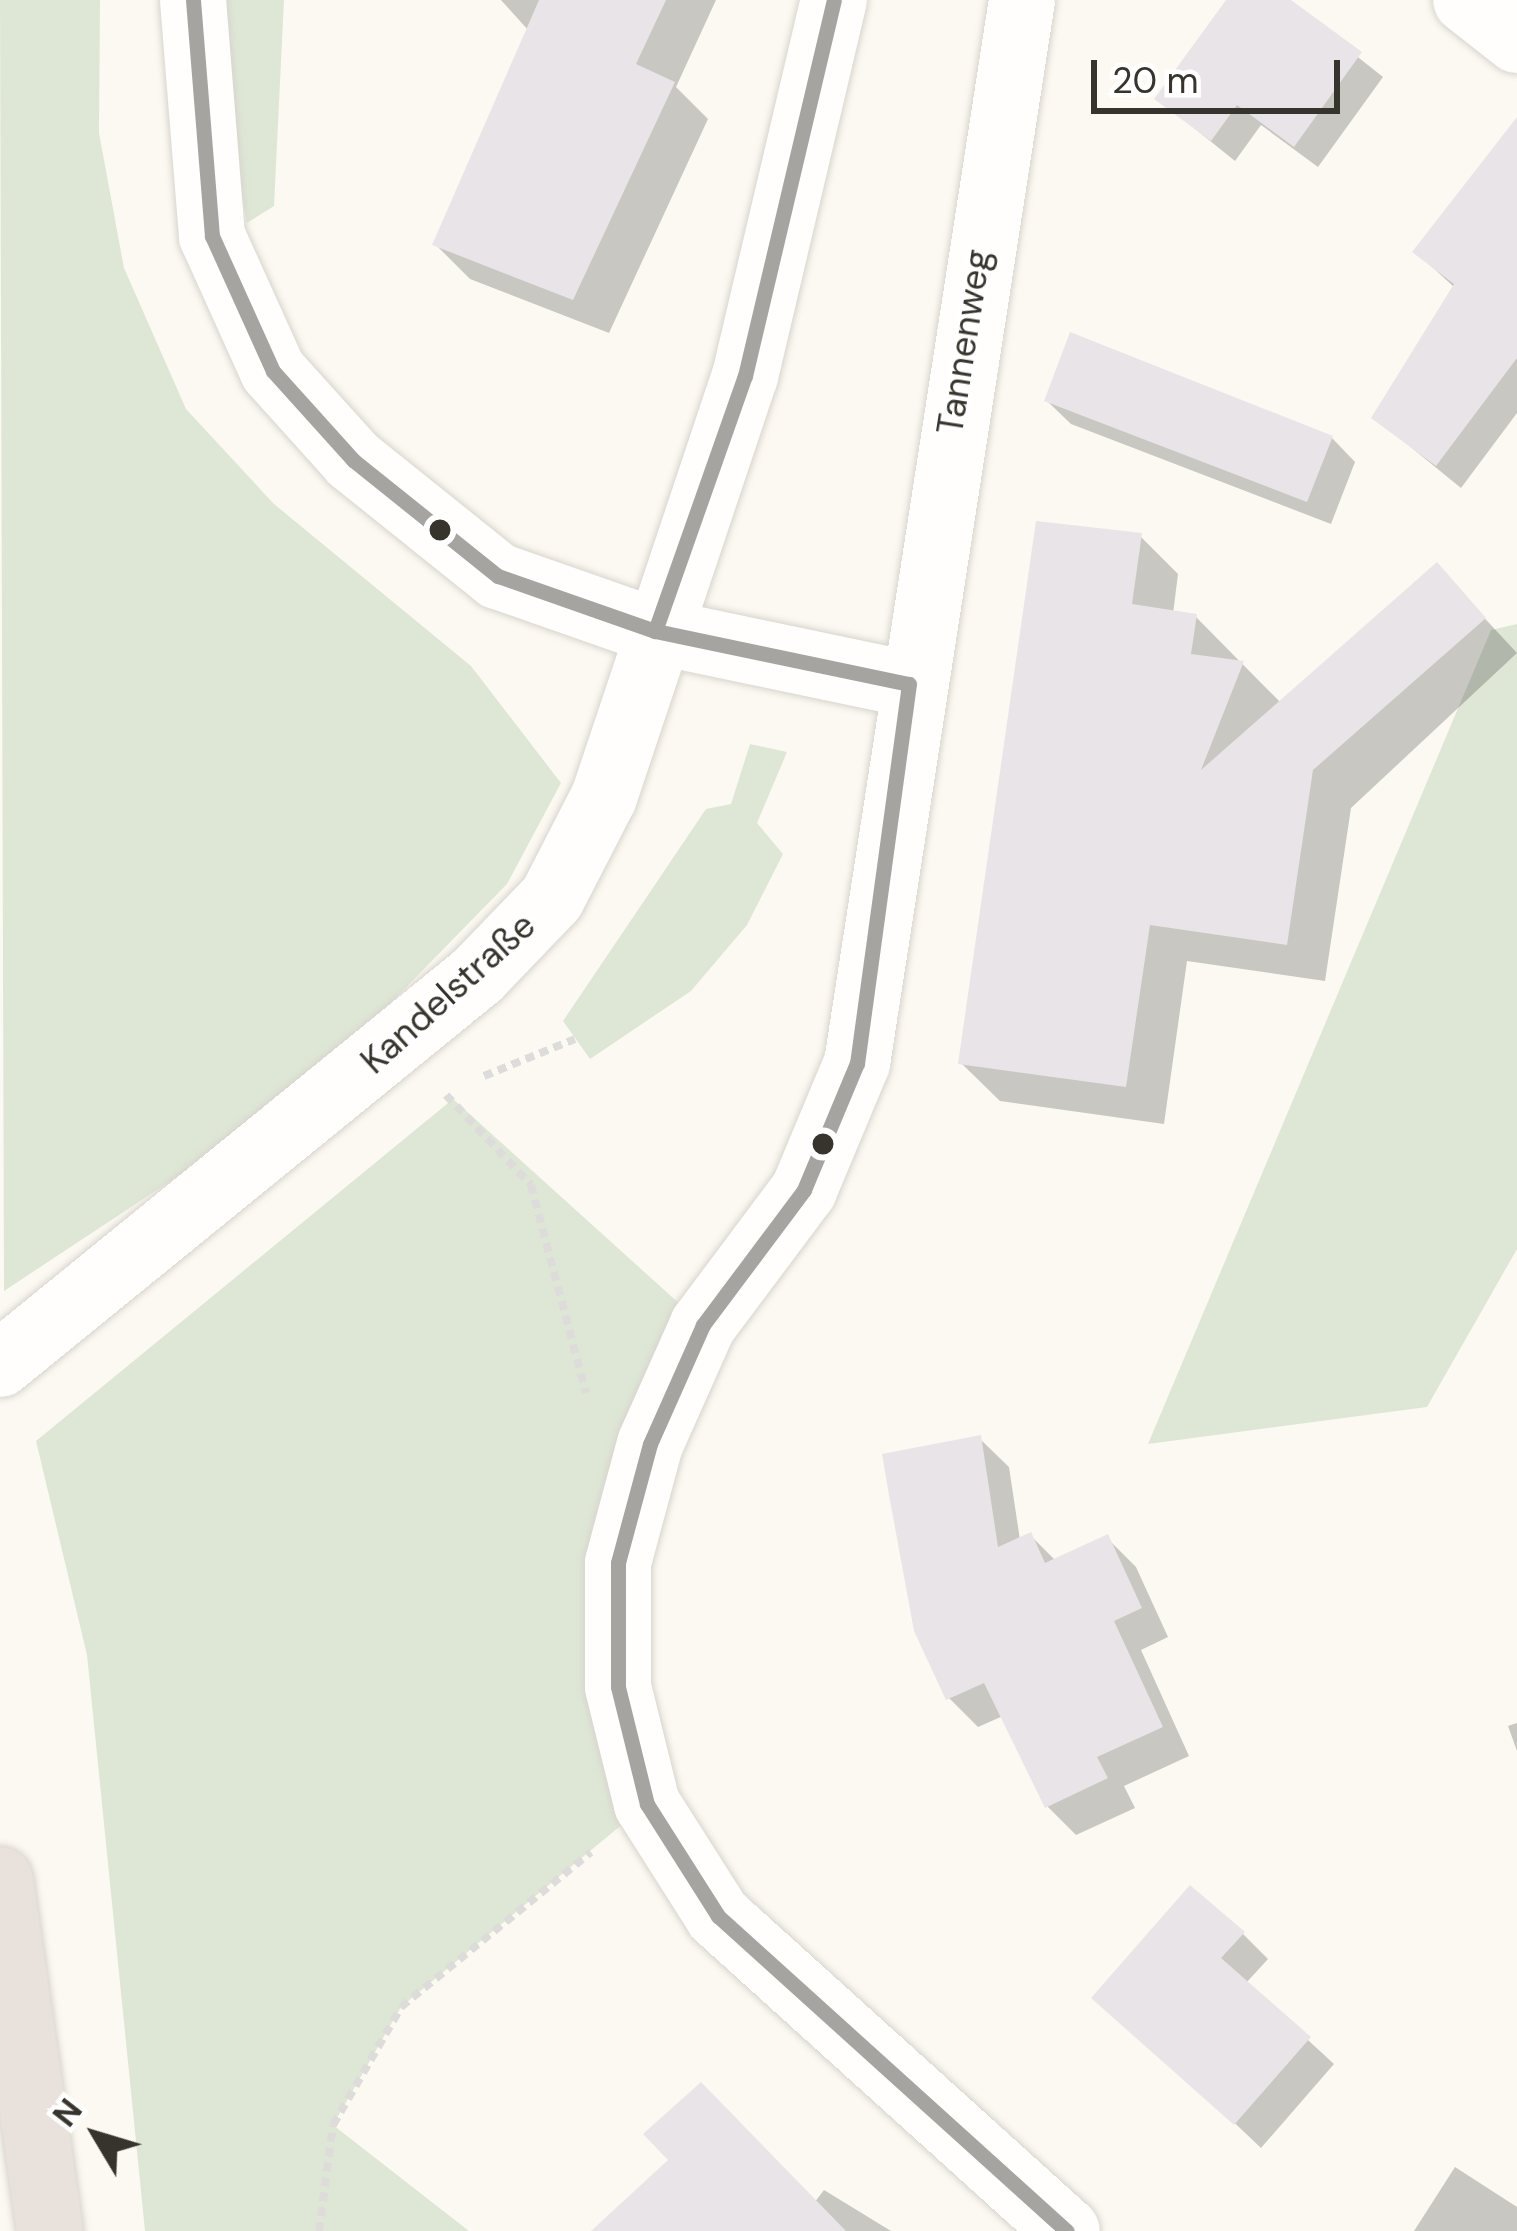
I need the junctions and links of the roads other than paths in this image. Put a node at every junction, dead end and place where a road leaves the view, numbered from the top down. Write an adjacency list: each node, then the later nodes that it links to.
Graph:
1 (194, 0): 6 (street)
2 (834, 0): 6 (street, Kandelstraße)
3 (1022, 0): 7 (street, Tannenweg)
4 (1466, 0): 5 (street)
5 (1517, 40)
6 (655, 631): 7 (street); 8 (street, Kandelstraße)
7 (909, 684): 11 (street, Tannenweg)
8 (0, 1364)
9 (0, 1880): 10 (highway)
10 (50, 2231)
11 (1067, 2231)

